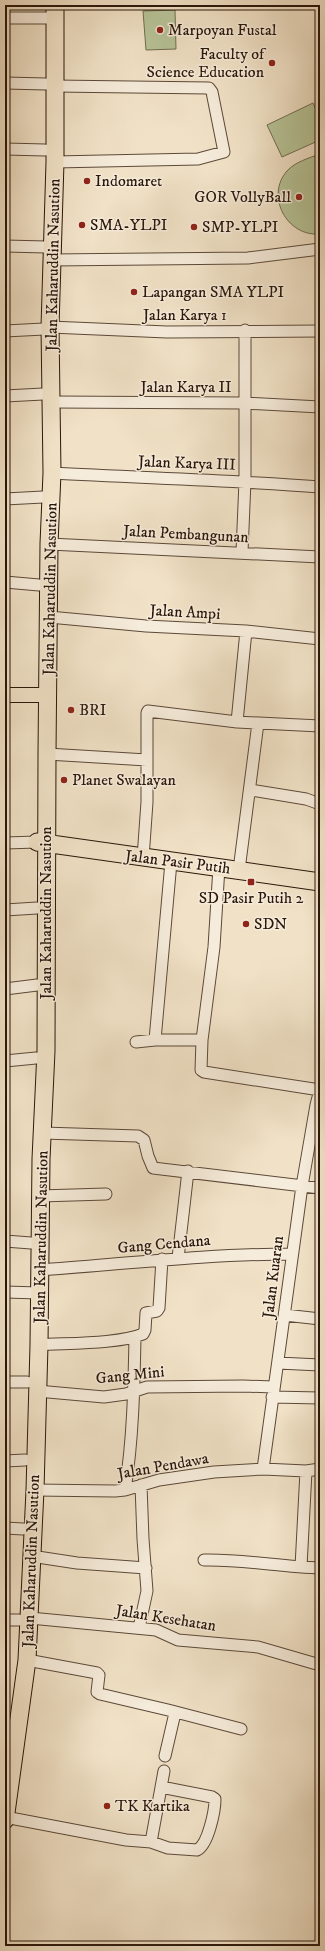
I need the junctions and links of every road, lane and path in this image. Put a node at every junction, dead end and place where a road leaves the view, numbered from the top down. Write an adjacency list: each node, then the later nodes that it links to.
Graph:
1 (51, 12): 2 (street); 4 (highway, Jalan Kaharuddin Nasution)
2 (5, 18)
3 (5, 83): 4 (street)
4 (51, 85): 6 (highway, Jalan Kaharuddin Nasution); 6 (street)
5 (5, 149): 6 (street)
6 (50, 156): 9 (highway, Jalan Kaharuddin Nasution)
7 (5, 246): 9 (street)
8 (320, 249): 9 (street)
9 (49, 254): 10 (highway, Jalan Kaharuddin Nasution)
10 (47, 328): 11 (street, Jalan Karya 1); 13 (street, Jalan Karya 1); 15 (highway, Jalan Kaharuddin Nasution)
11 (244, 330): 12 (street, Jalan Karya 1); 16 (street)
12 (320, 330)
13 (5, 331)
14 (5, 396): 15 (street, Jalan Karya II)
15 (47, 398): 16 (street, Jalan Karya II); 18 (highway, Jalan Kaharuddin Nasution)
16 (244, 403): 17 (street, Jalan Karya II); 20 (street)
17 (320, 407)
18 (46, 426): 19 (highway, Jalan Kaharuddin Nasution); 22 (highway, Jalan Kaharuddin Nasution)
19 (52, 473): 20 (street, Jalan Karya III); 24 (highway, Jalan Kaharuddin Nasution)
20 (245, 481): 21 (street, Jalan Karya III); 25 (street)
21 (320, 487)
22 (43, 497): 23 (street); 28 (highway, Jalan Kaharuddin Nasution)
23 (5, 499)
24 (49, 544): 25 (street, Jalan Pembangunan); 29 (highway, Jalan Kaharuddin Nasution)
25 (242, 552): 26 (street, Jalan Pembangunan)
26 (320, 557)
27 (5, 582): 28 (street)
28 (39, 585): 33 (highway, Jalan Kaharuddin Nasution)
29 (49, 617): 30 (street, Jalan Ampi); 37 (highway, Jalan Kaharuddin Nasution)
30 (246, 631): 31 (street, Jalan Ampi); 34 (street)
31 (320, 638)
32 (5, 695): 33 (main road)
33 (40, 695): 42 (highway, Jalan Kaharuddin Nasution)
34 (237, 722): 35 (street); 38 (street)
35 (258, 723): 36 (street); 39 (street)
36 (320, 726)
37 (47, 754): 38 (street); 42 (highway, Jalan Kaharuddin Nasution)
38 (147, 760): 43 (street)
39 (251, 790): 40 (street); 46 (street)
40 (320, 804)
41 (5, 843): 42 (street)
42 (42, 843): 43 (highway, Jalan Pasir Putih); 48 (highway, Jalan Kaharuddin Nasution); 58 (highway, Jalan Kaharuddin Nasution)
43 (143, 858): 44 (highway, Jalan Pasir Putih)
44 (171, 862): 45 (highway, Jalan Pasir Putih); 52 (street)
45 (219, 867): 46 (highway, Jalan Pasir Putih); 53 (street)
46 (240, 870): 47 (highway, Jalan Pasir Putih)
47 (320, 882)
48 (37, 908): 49 (street); 50 (highway, Jalan Kaharuddin Nasution)
49 (5, 910)
50 (37, 985): 51 (street); 55 (highway, Jalan Kaharuddin Nasution)
51 (5, 990)
52 (155, 1040): 53 (street); 54 (street)
53 (202, 1040): 57 (street)
54 (136, 1042)
55 (36, 1058): 56 (street); 65 (highway, Jalan Kaharuddin Nasution)
56 (5, 1061)
57 (320, 1090): 60 (street, Jalan Kuaran)
58 (43, 1133): 59 (street); 63 (highway, Jalan Kaharuddin Nasution)
59 (188, 1171): 60 (street); 67 (street)
60 (302, 1186): 61 (street); 66 (street, Jalan Kuaran)
61 (320, 1188)
62 (106, 1194): 63 (street)
63 (40, 1196): 69 (highway, Jalan Kaharuddin Nasution)
64 (5, 1241): 65 (street)
65 (31, 1243): 71 (highway, Jalan Kaharuddin Nasution)
66 (292, 1254): 67 (street, Gang Cendana); 72 (street, Jalan Kuaran)
67 (178, 1258): 68 (street, Gang Cendana)
68 (162, 1259): 69 (street, Gang Cendana); 74 (street)
69 (39, 1270): 71 (highway, Jalan Kaharuddin Nasution)
70 (5, 1292): 71 (street)
71 (33, 1293): 75 (highway, Jalan Kaharuddin Nasution); 79 (highway, Jalan Kaharuddin Nasution)
72 (285, 1315): 73 (street); 76 (street, Jalan Kuaran)
73 (320, 1319)
74 (135, 1337): 75 (street); 80 (street)
75 (39, 1345): 79 (highway, Jalan Kaharuddin Nasution)
76 (278, 1363): 77 (street); 81 (street, Jalan Kuaran)
77 (320, 1365)
78 (5, 1382): 79 (street, Gang Mini)
79 (32, 1387): 80 (street, Gang Mini); 83 (highway, Jalan Kaharuddin Nasution); 89 (highway, Jalan Kaharuddin Nasution)
80 (134, 1392): 81 (street, Gang Mini); 90 (street)
81 (273, 1392): 82 (street, Gang Mini); 85 (street, Jalan Kuaran)
82 (320, 1398)
83 (25, 1460): 84 (street); 92 (highway, Jalan Kaharuddin Nasution)
84 (5, 1461)
85 (263, 1469): 87 (street, Jalan Pendawa); 88 (street, Jalan Pendawa)
86 (320, 1469): 87 (street, Jalan Pendawa)
87 (306, 1471): 95 (street)
88 (141, 1485): 90 (street, Jalan Pendawa); 96 (street)
89 (35, 1490): 90 (street, Jalan Pendawa); 93 (highway, Jalan Kaharuddin Nasution)
90 (124, 1490)
91 (5, 1528): 92 (street)
92 (23, 1529): 98 (highway, Jalan Kaharuddin Nasution)
93 (31, 1556): 96 (street); 98 (highway, Jalan Kaharuddin Nasution)
94 (204, 1560): 95 (street)
95 (301, 1567): 97 (street)
96 (146, 1568): 99 (street)
97 (320, 1568)
98 (18, 1620): 99 (street, Jalan Kesehatan); 100 (highway, Jalan Kaharuddin Nasution); 104 (highway, Jalan Kaharuddin Nasution)
99 (139, 1628): 101 (street, Jalan Kesehatan)
100 (27, 1660): 102 (street); 108 (highway, Jalan Kaharuddin Nasution)
101 (320, 1664)
102 (176, 1712): 103 (street); 105 (street)
103 (241, 1729)
104 (5, 1752)
105 (165, 1756)
106 (164, 1771): 107 (street)
107 (161, 1787): 109 (street); 109 (street)
108 (5, 1818): 109 (street)
109 (151, 1842)

